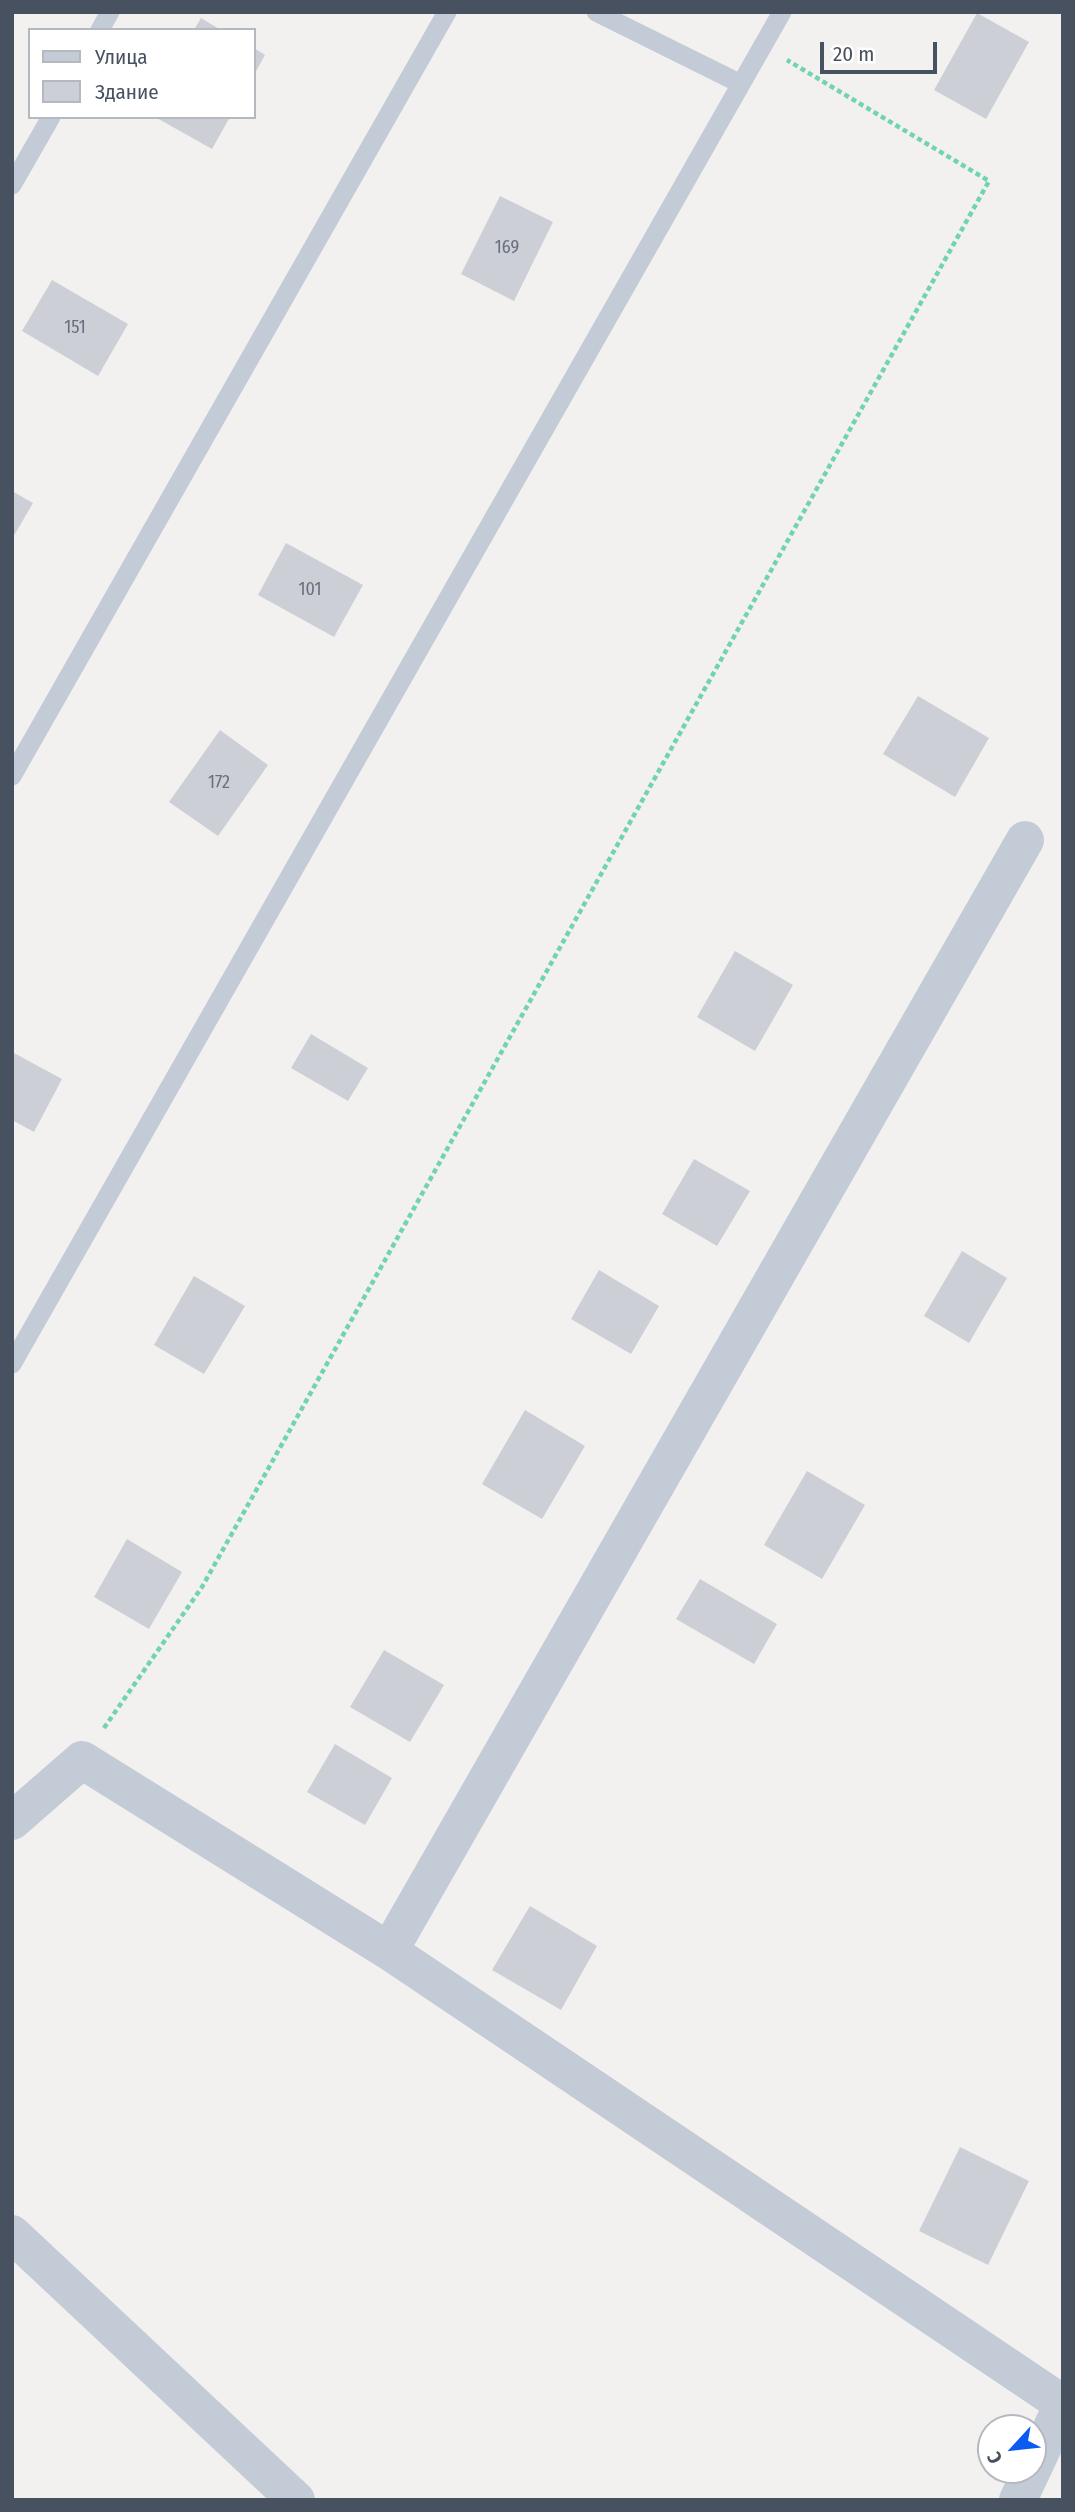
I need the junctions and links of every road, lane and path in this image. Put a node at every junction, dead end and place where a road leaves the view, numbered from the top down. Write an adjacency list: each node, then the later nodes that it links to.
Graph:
1 (110, 12): 5 (lane)
2 (447, 12): 10 (lane)
3 (596, 12): 7 (lane)
4 (782, 12): 6 (lane)
5 (101, 28)
6 (764, 45): 7 (lane); 13 (path)
7 (741, 84): 12 (lane)
8 (50, 119): 9 (lane)
9 (12, 185)
10 (12, 776)
11 (1025, 840): 15 (street)
12 (12, 1364)
13 (82, 1760): 14 (street); 15 (street)
14 (12, 1821)
15 (389, 1951): 17 (street)
16 (12, 2234): 20 (street)
17 (1063, 2404): 18 (street)
18 (1047, 2439)
19 (1026, 2484): 21 (street)
20 (296, 2500)
21 (1018, 2500)

